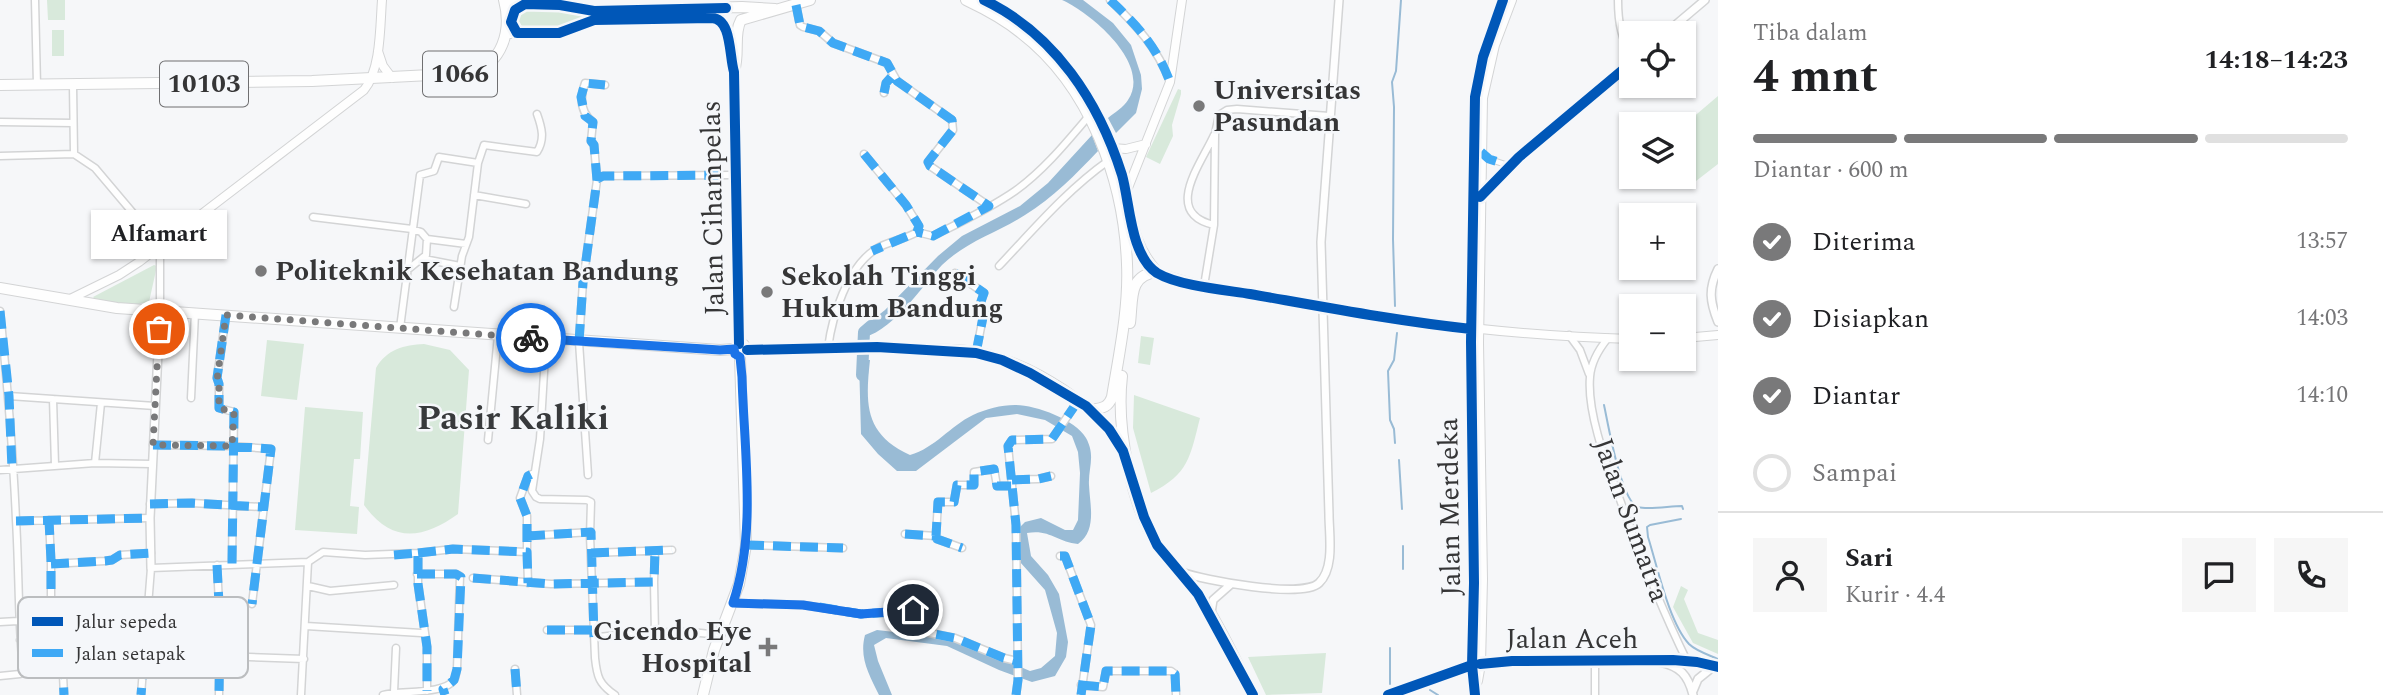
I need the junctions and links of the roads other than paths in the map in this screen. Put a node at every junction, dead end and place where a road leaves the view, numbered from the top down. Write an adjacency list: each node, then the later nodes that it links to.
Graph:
1 (35, 0): 36 (street)
2 (382, 0): 26 (main road)
3 (504, 0): 24 (main road)
4 (511, 0): 17 (main road)
5 (572, 0): 19 (main road)
6 (810, 0): 16 (main road)
7 (966, 0): 25 (main road)
8 (985, 0): 25 (main road)
9 (1110, 0): 34 (street)
10 (1182, 0): 34 (main road)
11 (1339, 0): 42 (street)
12 (1503, 0): 27 (main road)
13 (1511, 0): 27 (main road)
14 (1618, 0): 22 (street)
15 (1705, 0): 23 (street)
16 (799, 3): 20 (main road); 30 (street)
17 (525, 4): 19 (main road); 24 (main road)
18 (736, 4): 19 (main road); 20 (main road); 21 (main road)
19 (560, 5)
20 (775, 9): 28 (main road, Jalan Cihampelas)
21 (718, 18): 24 (main road); 28 (main road, Jalan Cihampelas)
22 (1621, 21)
23 (1680, 21)
24 (512, 33): 31 (main road, 1066)
25 (1032, 37): 43 (main road)
26 (378, 51): 31 (main road); 32 (main road)
27 (1483, 71): 49 (main road); 88 (main road)
28 (734, 72): 55 (main road, Jalan Cihampelas)
29 (1619, 73): 54 (street)
30 (893, 75): 39 (street); 61 (street)
31 (392, 78): 32 (main road, 1066)
32 (371, 79): 33 (main road, 10103); 40 (main road)
33 (346, 80): 37 (main road, 10103); 40 (main road)
34 (1170, 82): 47 (main road)
35 (0, 85): 36 (main road, 10103)
36 (37, 85): 37 (main road, 10103)
37 (73, 85): 45 (street)
38 (605, 85): 56 (street)
39 (884, 93)
40 (349, 102): 69 (main road)
41 (537, 114): 53 (street)
42 (1329, 116): 46 (street); 81 (street)
43 (1093, 120): 48 (main road); 61 (street)
44 (0, 122): 45 (street)
45 (73, 123): 50 (street)
46 (1215, 134): 64 (street); 64 (street)
47 (1146, 144): 48 (main road); 57 (main road)
48 (1109, 151): 57 (main road); 63 (main road); 72 (street)
49 (1481, 152): 54 (street); 59 (main road)
50 (74, 154): 52 (street); 69 (street)
51 (864, 154): 66 (street)
52 (0, 156)
53 (478, 163): 58 (street); 65 (street)
54 (1510, 166): 59 (street)
55 (735, 175): 56 (street); 98 (main road, Jalan Cihampelas)
56 (600, 177): 96 (street)
57 (1126, 193): 63 (main road)
58 (474, 195): 60 (street); 68 (street)
59 (1480, 197): 88 (main road)
60 (526, 204)
61 (989, 206): 66 (street)
62 (313, 217): 65 (street)
63 (1127, 218): 75 (main road); 107 (main road)
64 (1214, 225): 77 (street)
65 (412, 229): 67 (street); 74 (street)
66 (917, 232): 97 (street)
67 (427, 239): 68 (street); 70 (street)
68 (466, 244): 71 (street)
69 (160, 245): 79 (main road); 82 (street)
70 (424, 259): 71 (street); 74 (street)
71 (460, 266): 80 (street)
72 (999, 266)
73 (1718, 270): 86 (street)
74 (406, 271): 87 (street)
75 (1157, 272): 77 (main road); 111 (main road)
76 (955, 273): 99 (street)
77 (1203, 286): 81 (main road)
78 (0, 288): 79 (main road)
79 (67, 300): 82 (main road)
80 (454, 307)
81 (1323, 308): 88 (main road); 153 (street)
82 (159, 311): 84 (main road); 106 (street)
83 (0, 312): 101 (street)
84 (195, 313): 85 (main road); 102 (street)
85 (226, 315): 87 (main road); 110 (street)
86 (1718, 322)
87 (400, 328): 89 (main road)
88 (1475, 329): 90 (main road); 177 (main road, Jalan Merdeka)
89 (498, 335): 95 (main road); 108 (street)
90 (1569, 335): 93 (main road); 100 (street, Jalan Sumatra)
91 (1718, 335): 92 (main road)
92 (1696, 337)
93 (1608, 338): 94 (main road); 100 (street)
94 (1619, 338)
95 (546, 339): 96 (main road); 117 (street)
96 (579, 342): 98 (main road); 118 (street)
97 (828, 348): 98 (main road); 99 (main road)
98 (740, 350): 131 (main road, Jalan Cihampelas)
99 (976, 353): 104 (main road)
100 (1590, 376): 173 (street, Jalan Sumatra)
101 (9, 396): 103 (street); 116 (street)
102 (191, 398)
103 (53, 399): 105 (street); 114 (street)
104 (1078, 401): 107 (main road); 120 (street)
105 (101, 403): 106 (street); 112 (street)
106 (155, 406): 109 (street)
107 (1091, 410): 111 (main road)
108 (488, 440)
109 (153, 445): 110 (street); 113 (street)
110 (232, 446): 122 (street); 123 (street)
111 (1124, 450): 147 (main road)
112 (95, 463): 113 (street); 114 (street)
113 (152, 464): 121 (street)
114 (55, 465): 116 (street)
115 (0, 470): 116 (street)
116 (12, 470): 126 (street)
117 (534, 473): 127 (street); 129 (street)
118 (588, 475)
119 (1051, 476): 120 (street)
120 (1012, 483): 130 (street); 175 (street)
121 (150, 504): 122 (street); 124 (street)
122 (231, 505): 123 (street); 144 (street)
123 (262, 507): 142 (street)
124 (150, 518): 125 (street); 138 (street)
125 (49, 520): 126 (street); 143 (street)
126 (16, 521): 162 (street)
127 (592, 532): 129 (street); 139 (street)
128 (905, 534): 130 (street)
129 (527, 536): 137 (street)
130 (936, 536): 133 (street)
131 (746, 545): 132 (street); 159 (main road, Jalan Cihampelas)
132 (842, 548)
133 (962, 548)
134 (672, 550): 135 (street)
135 (656, 551): 139 (street); 150 (street)
136 (418, 552): 137 (street); 141 (street); 148 (street)
137 (527, 552): 151 (street)
138 (151, 553): 143 (street); 146 (street)
139 (591, 553): 152 (street)
140 (1060, 556): 182 (street)
141 (308, 562): 142 (street); 155 (street)
142 (258, 563): 144 (street); 160 (street)
143 (51, 564): 156 (street)
144 (232, 564): 145 (street)
145 (217, 565): 146 (street); 158 (street)
146 (151, 568): 157 (street)
147 (1180, 572): 153 (street); 161 (main road)
148 (417, 573): 184 (street); 186 (street)
149 (473, 578): 151 (street)
150 (654, 582): 152 (street); 168 (street)
151 (528, 583): 152 (street)
152 (592, 584): 167 (street)
153 (1231, 584): 161 (street)
154 (394, 585): 155 (street)
155 (308, 586): 164 (street)
156 (51, 597)
157 (150, 597)
158 (218, 597)
159 (733, 603): 169 (main road, Jalan Cihampelas); 175 (street)
160 (252, 604)
161 (1211, 613): 197 (main road)
162 (18, 621): 163 (street)
163 (0, 622)
164 (306, 626): 166 (street); 172 (street)
165 (547, 630): 167 (street)
166 (421, 633)
167 (594, 634): 168 (street); 192 (street)
168 (655, 634): 169 (street)
169 (719, 637): 193 (main road, Jalan Cihampelas)
170 (396, 648): 185 (street)
171 (248, 657): 172 (street)
172 (304, 659): 189 (street)
173 (1687, 660): 176 (main road, Jalan Aceh); 178 (main road, Jalan Aceh)
174 (1595, 661): 176 (main road, Jalan Aceh); 177 (main road, Jalan Aceh); 199 (street)
175 (1017, 662): 194 (street)
176 (1656, 662): 187 (street)
177 (1476, 665): 183 (main road, Jalan Merdeka); 198 (main road, Jalan Aceh)
178 (1716, 667): 187 (street)
179 (514, 669): 191 (street)
180 (18, 672): 181 (street)
181 (0, 676)
182 (1081, 685): 195 (street); 196 (street)
183 (1476, 690)
184 (427, 691): 186 (street); 188 (street)
185 (394, 692): 188 (street); 190 (street)
186 (444, 692)
187 (1693, 693)
188 (403, 694)
189 (301, 695)
190 (383, 695)
191 (517, 695)
192 (615, 695)
193 (703, 695)
194 (1016, 695)
195 (1080, 695)
196 (1176, 695)
197 (1253, 695)
198 (1388, 695)
199 (1595, 695)

